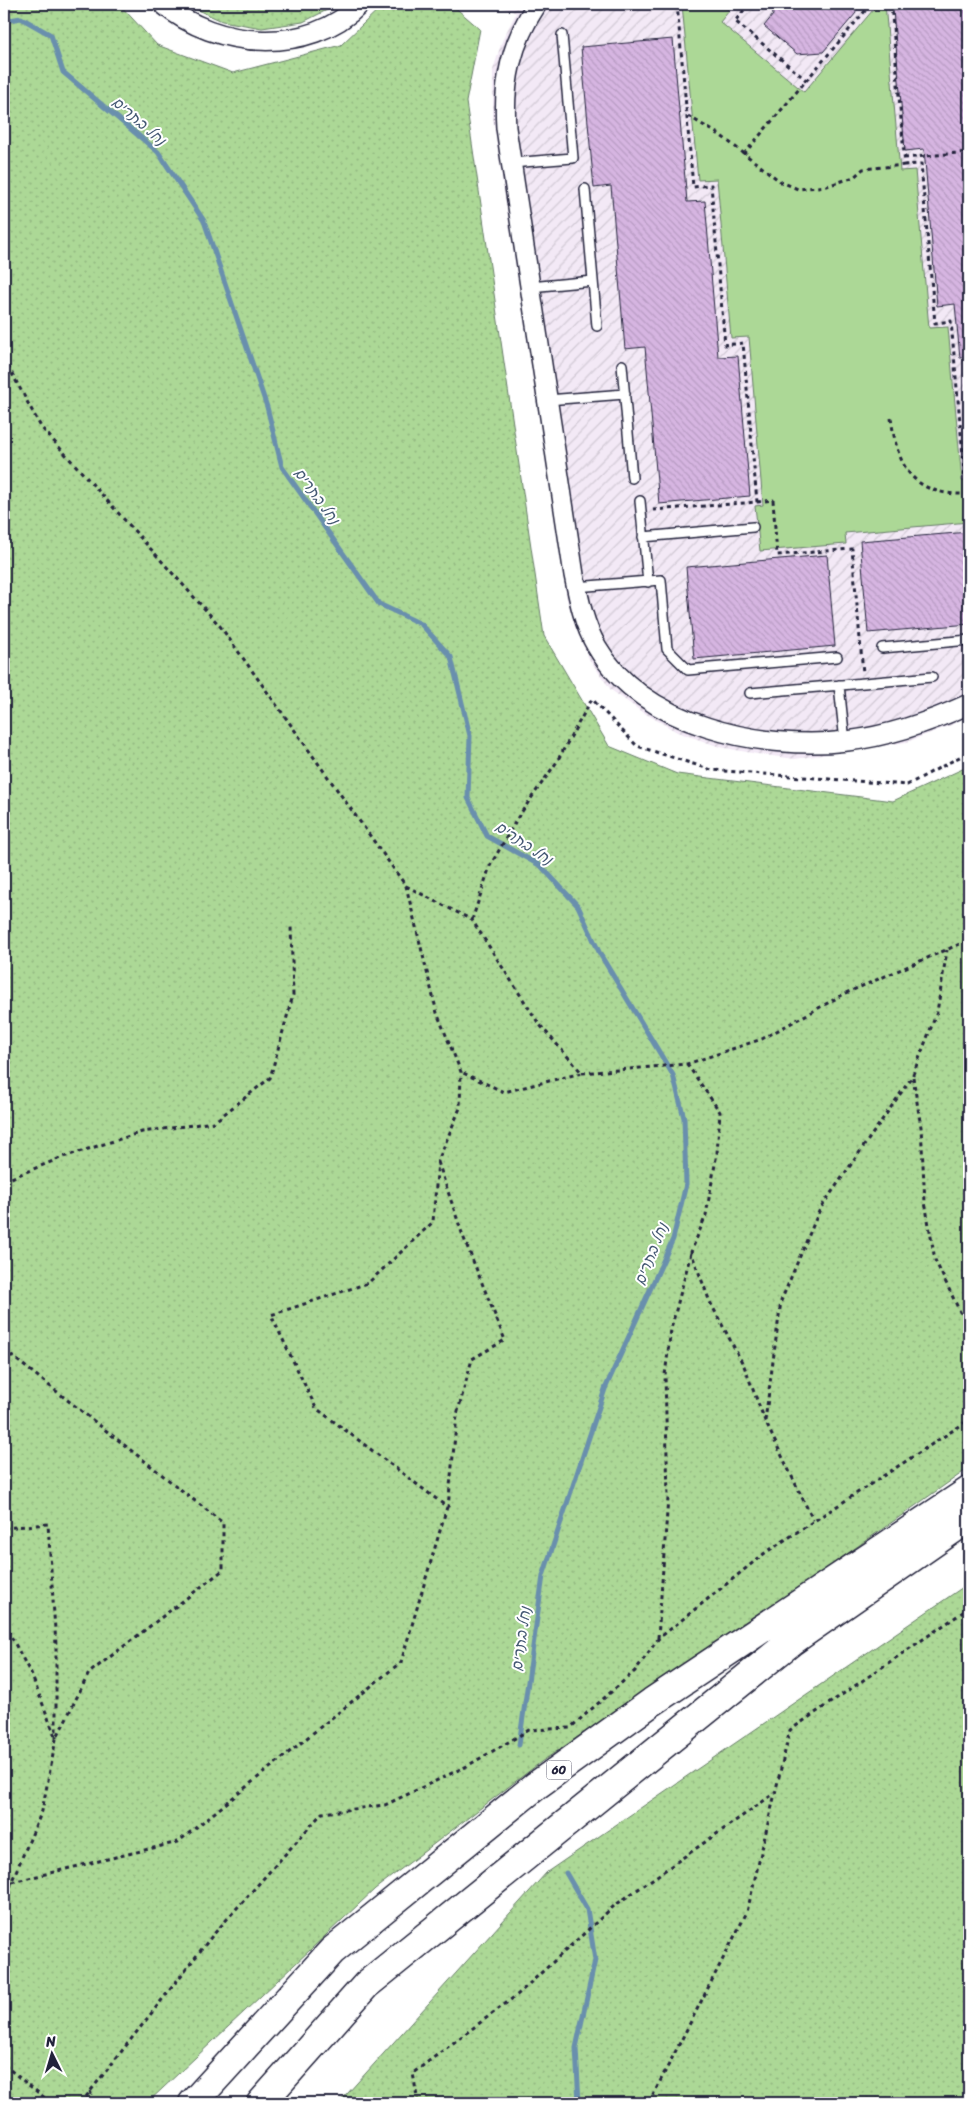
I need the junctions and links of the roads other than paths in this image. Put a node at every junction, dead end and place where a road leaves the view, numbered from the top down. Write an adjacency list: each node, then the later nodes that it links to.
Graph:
1 (163, 4): 2 (street)
2 (360, 4)
3 (537, 4): 5 (street)
4 (562, 35): 5 (lane)
5 (511, 163): 8 (street)
6 (585, 190): 7 (lane)
7 (593, 281): 8 (lane); 9 (lane)
8 (530, 286): 12 (street)
9 (597, 326)
10 (622, 365): 11 (lane)
11 (625, 394): 12 (lane); 13 (lane)
12 (547, 400): 18 (street)
13 (632, 478)
14 (640, 501): 16 (lane)
15 (753, 527): 16 (lane)
16 (643, 537): 17 (lane)
17 (648, 582): 18 (lane); 21 (lane)
18 (576, 587): 26 (street)
19 (969, 640): 20 (lane)
20 (882, 648)
21 (836, 657)
22 (932, 677): 23 (lane)
23 (840, 685): 24 (lane); 26 (lane)
24 (750, 693)
25 (969, 704): 26 (street)
26 (846, 742)
27 (969, 1491): 29 (highway, 60)
28 (969, 1518): 30 (highway)
29 (193, 2103)
30 (261, 2103)

